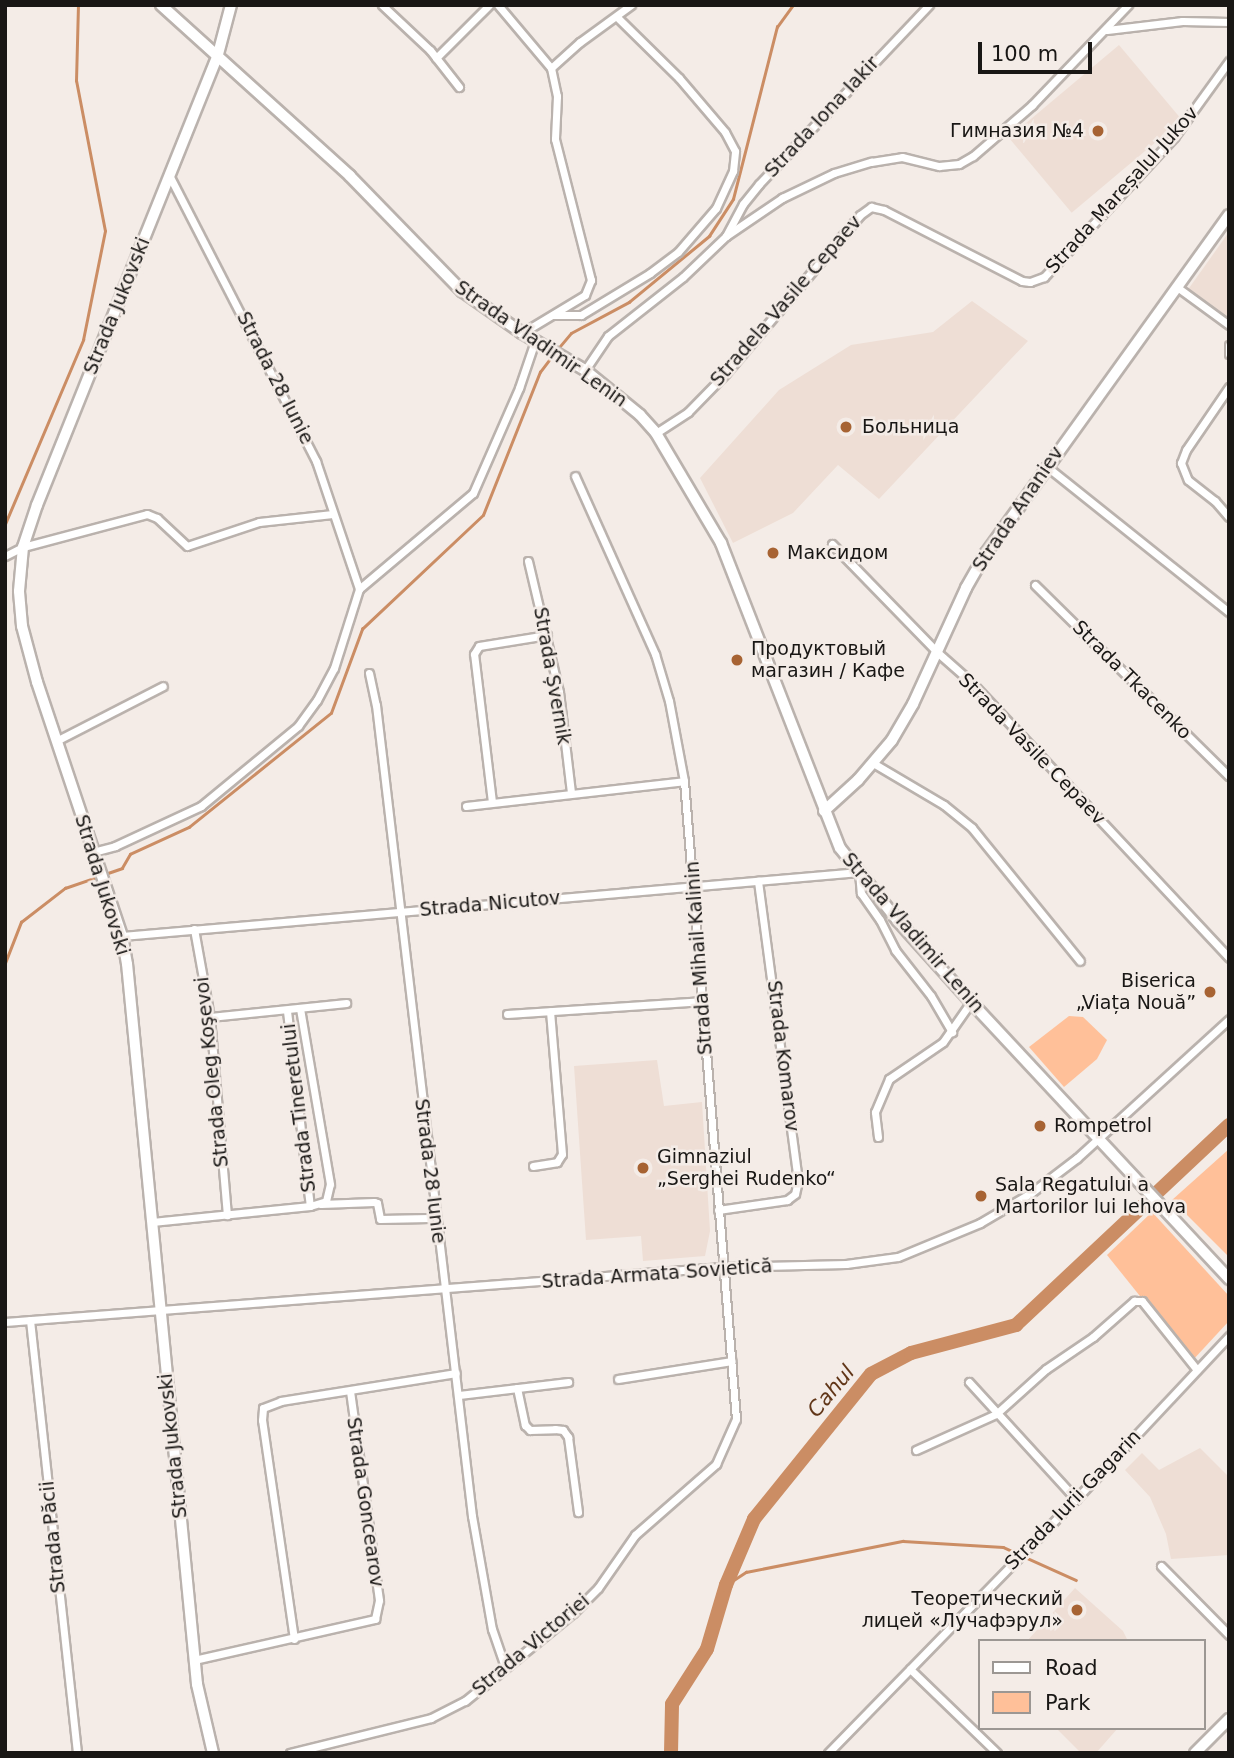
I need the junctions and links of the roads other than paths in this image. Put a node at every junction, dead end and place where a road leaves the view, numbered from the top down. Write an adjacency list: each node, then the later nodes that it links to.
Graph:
1 (161, 5): 12 (main road, Strada Vladimir Lenin)
2 (231, 5): 12 (main road, Strada Jukovski)
3 (382, 5): 13 (street)
4 (489, 5): 13 (street)
5 (498, 5): 15 (street)
6 (631, 5): 9 (street)
7 (929, 5): 19 (street, Strada Iona Iakir)
8 (1128, 5): 11 (street)
9 (617, 17): 15 (street); 23 (street)
10 (1229, 22): 11 (street)
11 (1106, 30): 19 (street)
12 (217, 58): 17 (main road, Strada Jukovski); 26 (main road, Strada Vladimir Lenin)
13 (436, 58): 16 (street)
14 (1229, 61): 20 (street, Strada Mareșalul Jukov)
15 (551, 68): 22 (street)
16 (459, 87)
17 (169, 175): 35 (street, Strada 28 Iunie); 38 (main road, Strada Jukovski)
18 (1229, 215): 21 (main road, Strada Ananiev)
19 (726, 236): 30 (street)
20 (1037, 281): 32 (street, Stradela Vasile Cepaev)
21 (1177, 287): 25 (street); 33 (main road, Strada Ananiev)
22 (585, 295): 23 (street); 24 (street)
23 (597, 306): 24 (street)
24 (553, 315): 26 (street)
25 (1229, 325)
26 (522, 333): 27 (main road, Strada Vladimir Lenin)
27 (538, 342): 30 (main road, Strada Vladimir Lenin); 42 (street)
28 (1229, 345): 29 (street)
29 (1229, 354)
30 (582, 368): 32 (main road, Strada Vladimir Lenin)
31 (1229, 387): 36 (street)
32 (656, 433): 55 (main road, Strada Vladimir Lenin)
33 (1046, 466): 43 (street); 45 (main road, Strada Ananiev)
34 (575, 476): 51 (street, Strada Mihail Kalinin)
35 (333, 514): 38 (street); 42 (street, Strada 28 Iunie)
36 (1229, 517)
37 (832, 544): 45 (street, Strada Vasile Cepaev)
38 (23, 547): 39 (street); 48 (main road, Strada Jukovski)
39 (5, 556)
40 (528, 561): 44 (street, Strada Șvernik)
41 (1035, 585): 50 (street, Strada Tkacenko)
42 (359, 589): 56 (street)
43 (1229, 612)
44 (547, 635): 52 (street, Strada Șvernik); 53 (street)
45 (937, 652): 49 (main road, Strada Ananiev); 63 (street, Strada Vasile Cepaev)
46 (369, 673): 60 (street, Strada 28 Iunie)
47 (163, 686): 48 (street)
48 (56, 741): 56 (main road, Strada Jukovski)
49 (873, 763): 55 (main road, Strada Ananiev); 64 (street)
50 (1229, 776)
51 (684, 781): 52 (street); 59 (street, Strada Mihail Kalinin)
52 (571, 793): 53 (street)
53 (492, 802): 54 (street)
54 (466, 806)
55 (824, 811): 57 (main road, Strada Vladimir Lenin)
56 (93, 852): 62 (main road, Strada Jukovski)
57 (859, 872): 58 (street, Strada Nicutov); 66 (main road, Strada Vladimir Lenin); 74 (street)
58 (758, 881): 59 (street, Strada Nicutov); 80 (street, Strada Komarov)
59 (693, 888): 60 (street, Strada Nicutov); 65 (street, Strada Mihail Kalinin)
60 (398, 912): 61 (street, Strada Nicutov); 86 (street, Strada 28 Iunie)
61 (194, 929): 62 (street, Strada Nicutov); 72 (street, Strada Oleg Koşevoi)
62 (122, 936): 83 (main road, Strada Jukovski)
63 (1229, 958)
64 (1080, 961)
65 (701, 1001): 70 (street); 80 (street, Strada Mihail Kalinin)
66 (971, 1002): 74 (street); 76 (main road, Strada Vladimir Lenin)
67 (346, 1003): 68 (street)
68 (300, 1009): 69 (street); 78 (street, Strada Tineretului)
69 (287, 1011): 72 (street); 79 (street, Strada Tineretului)
70 (550, 1012): 71 (street); 77 (street)
71 (507, 1014)
72 (209, 1017): 81 (street, Strada Oleg Koşevoi)
73 (1229, 1019): 76 (street, Strada Armata Sovietică)
74 (952, 1032): 75 (street)
75 (878, 1137)
76 (1097, 1139): 84 (street, Strada Armata Sovietică); 85 (main road, Strada Vladimir Lenin)
77 (533, 1166)
78 (320, 1204): 79 (street); 82 (street)
79 (310, 1206): 81 (street)
80 (718, 1210): 84 (street, Strada Mihail Kalinin)
81 (227, 1215): 83 (street)
82 (429, 1217)
83 (152, 1222): 87 (main road, Strada Jukovski)
84 (722, 1267): 86 (street, Strada Armata Sovietică); 91 (street, Strada Mihail Kalinin)
85 (1229, 1279)
86 (445, 1288): 87 (street, Strada Armata Sovietică); 93 (street, Strada 28 Iunie)
87 (159, 1310): 88 (street, Strada Armata Sovietică); 108 (main road, Strada Jukovski)
88 (30, 1320): 89 (street, Strada Armata Sovietică); 113 (street, Strada Păcii)
89 (5, 1322)
90 (1229, 1336): 92 (street, Strada Iurii Gagarin)
91 (732, 1361): 94 (street); 102 (street, Strada Mihail Kalinin)
92 (1197, 1370): 100 (street); 103 (street, Strada Iurii Gagarin)
93 (456, 1373): 98 (street); 99 (street, Strada 28 Iunie)
94 (618, 1379)
95 (568, 1382): 97 (street)
96 (969, 1382): 100 (street)
97 (517, 1388): 99 (street); 104 (street)
98 (350, 1391): 107 (street, Strada Goncearov); 107 (street)
99 (459, 1395): 109 (street, Strada 28 Iunie)
100 (996, 1414): 101 (street); 103 (street)
101 (916, 1450)
102 (721, 1456): 109 (street, Strada Victoriei)
103 (1076, 1499): 110 (street, Strada Iurii Gagarin)
104 (578, 1512)
105 (1161, 1566): 106 (street)
106 (1229, 1634)
107 (294, 1639): 108 (street)
108 (194, 1660): 114 (main road, Strada Jukovski)
109 (505, 1666): 115 (street, Strada Victoriei)
110 (910, 1669): 112 (street, Strada Iurii Gagarin); 116 (street)
111 (1229, 1718): 117 (main road)
112 (829, 1752)
113 (77, 1753)
114 (213, 1753)
115 (290, 1753)
116 (998, 1753)
117 (1195, 1753)

